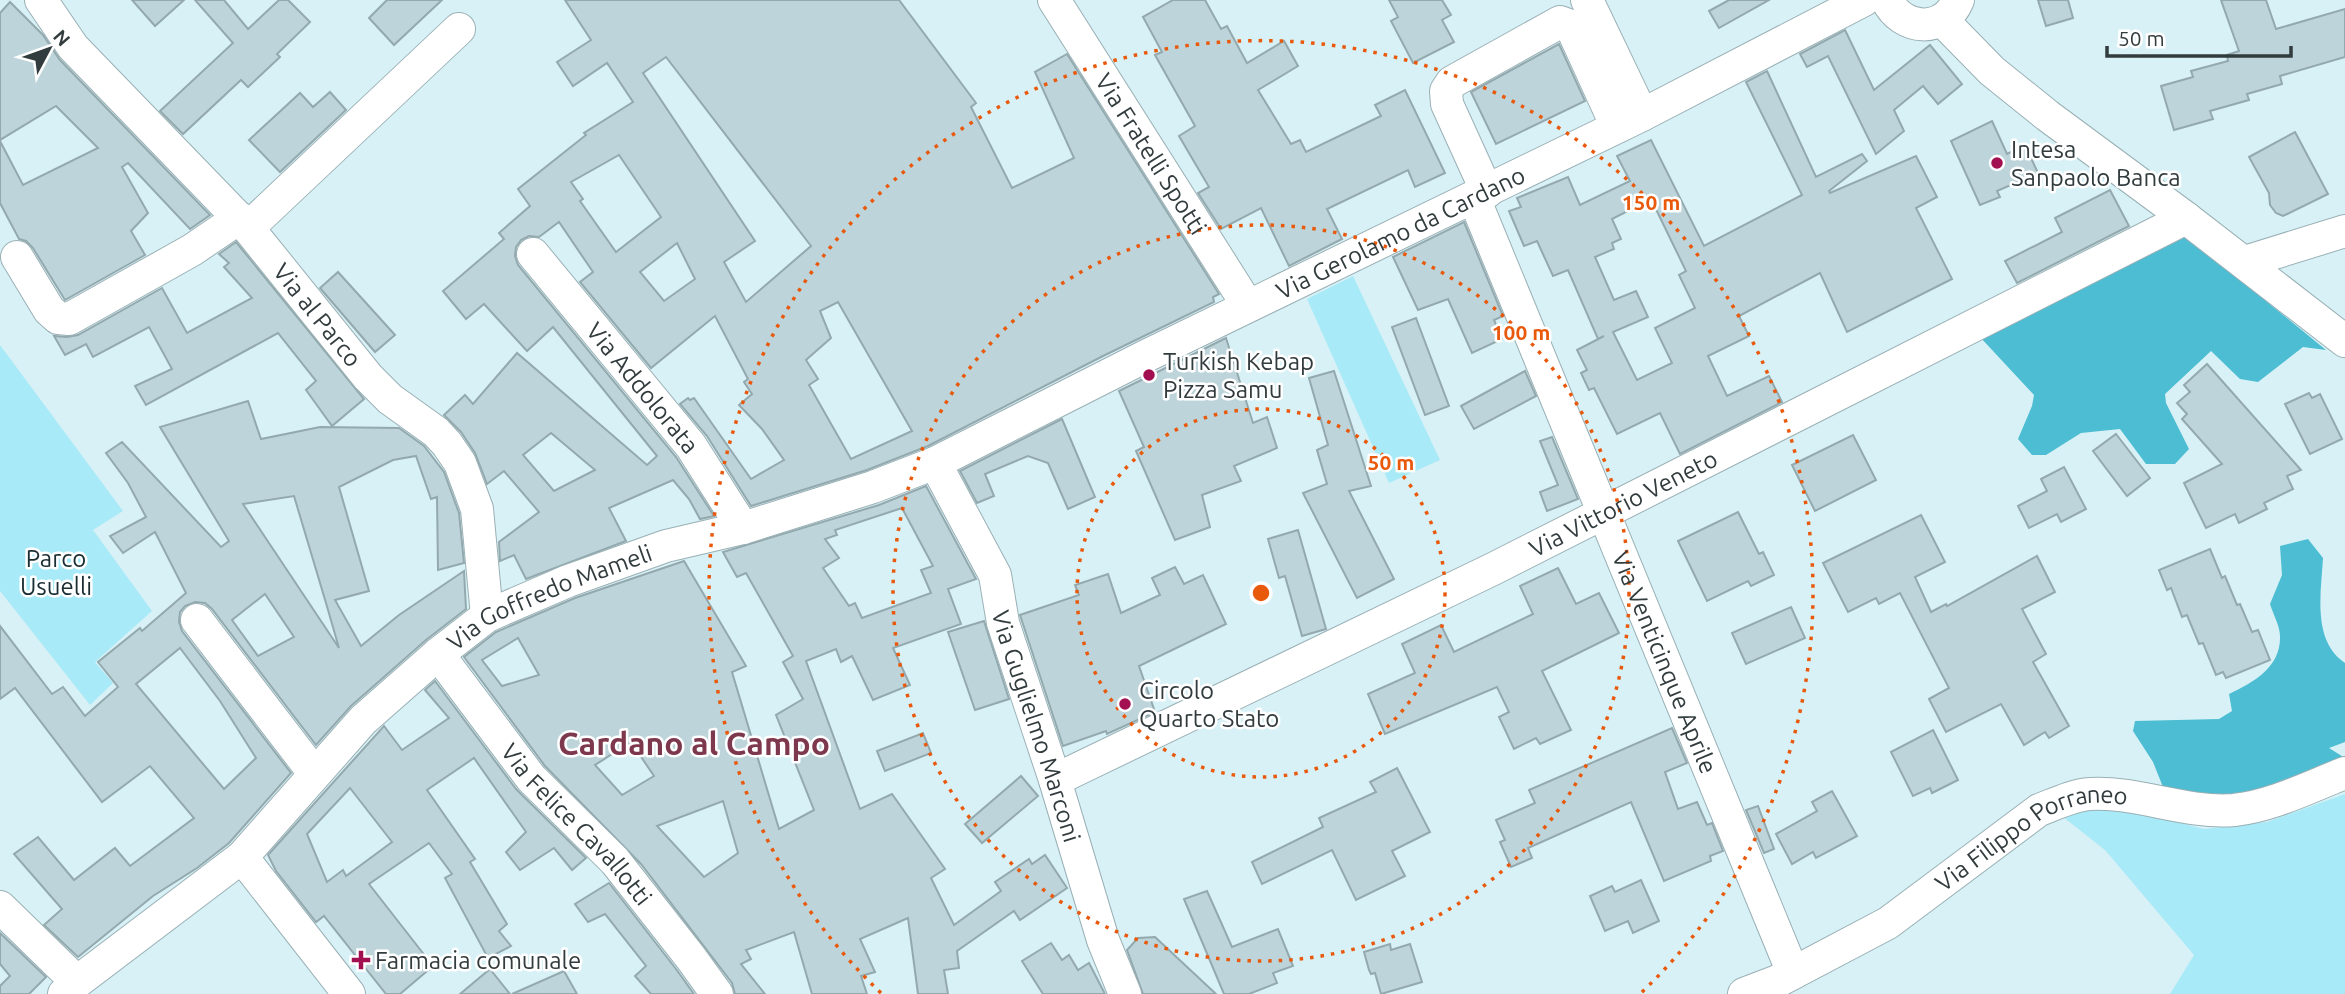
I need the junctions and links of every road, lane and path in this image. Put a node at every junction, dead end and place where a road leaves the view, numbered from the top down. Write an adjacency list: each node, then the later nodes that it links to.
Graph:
1 (41, 0): 9 (street, Via al Parco)
2 (64, 0): 9 (street)
3 (1054, 0): 18 (street, Via Fratelli Spotti)
4 (1587, 0): 10 (street)
5 (1864, 0): 10 (street, Via Gerolamo da Cardano)
6 (1887, 0): 7 (street)
7 (1950, 10): 12 (street)
8 (459, 29): 13 (street)
9 (73, 47): 13 (street, Via al Parco)
10 (1630, 121): 11 (street, Via Gerolamo da Cardano); 11 (street, Via Venticinque Aprile)
11 (1481, 195): 18 (street, Via Gerolamo da Cardano); 21 (street, Via Venticinque Aprile)
12 (2186, 218): 17 (street); 21 (street, Via Vittorio Veneto)
13 (244, 223): 16 (street); 23 (street, Via al Parco)
14 (2345, 230): 17 (street)
15 (533, 254): 22 (street, Via Addolorata)
16 (17, 257)
17 (2245, 262): 19 (street)
18 (1248, 306): 20 (street, Via Gerolamo da Cardano)
19 (2345, 341)
20 (935, 463): 22 (street, Via Goffredo Mameli); 28 (street, Via Guglielmo Marconi)
21 (1602, 514): 28 (street, Via Vittorio Veneto); 31 (street, Via Venticinque Aprile)
22 (743, 528): 23 (street, Via Goffredo Mameli)
23 (487, 616): 25 (street, Via Goffredo Mameli)
24 (197, 620): 26 (street)
25 (438, 654): 26 (street, Via Goffredo Mameli); 34 (street, Via Felice Cavallotti)
26 (314, 773): 29 (street, Via Goffredo Mameli)
27 (2345, 773): 31 (street, Via Filippo Porraneo)
28 (1055, 780): 35 (street, Via Guglielmo Marconi)
29 (242, 857): 32 (street, Via Goffredo Mameli); 33 (street)
30 (0, 907): 32 (street)
31 (1793, 973): 36 (street, Via Filippo Porraneo)
32 (71, 988)
33 (349, 994)
34 (716, 994)
35 (1125, 994)
36 (1744, 994)

